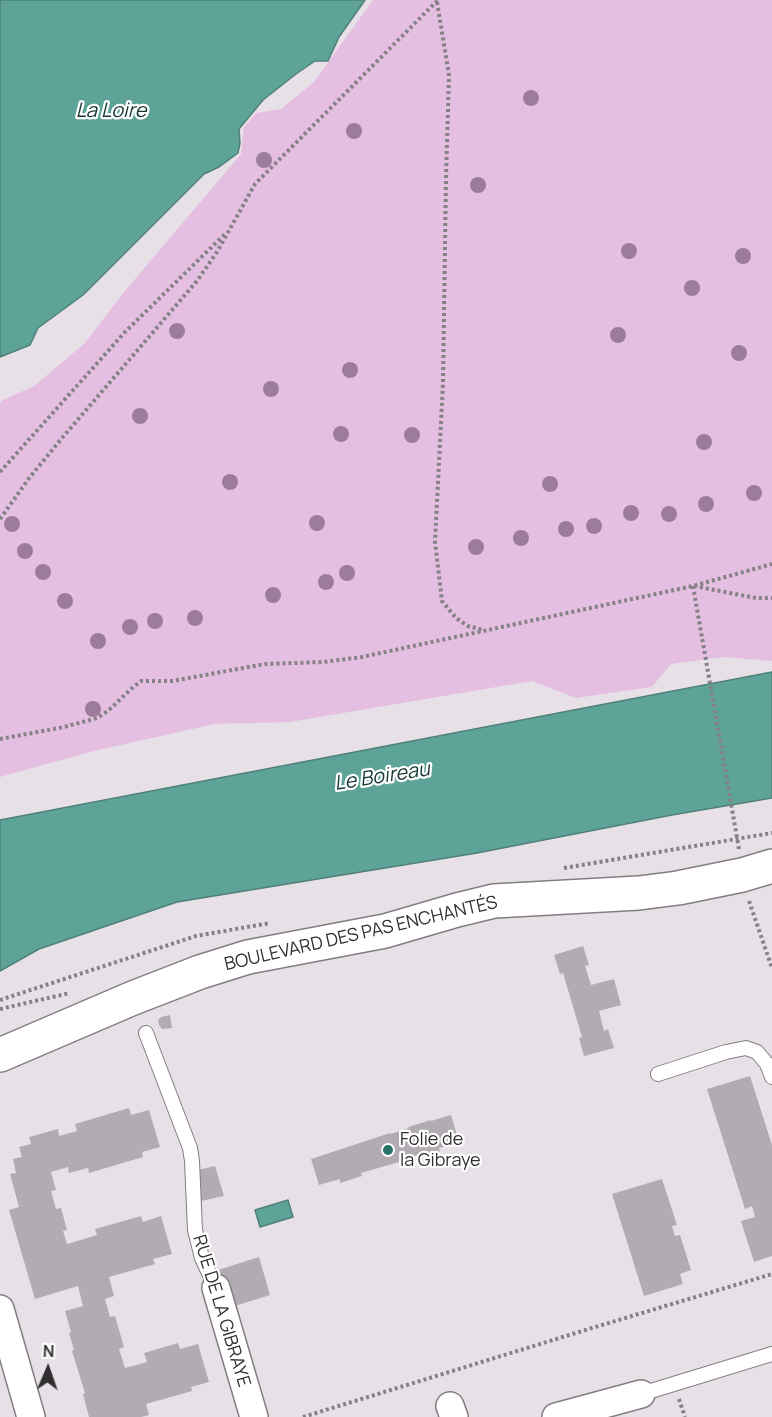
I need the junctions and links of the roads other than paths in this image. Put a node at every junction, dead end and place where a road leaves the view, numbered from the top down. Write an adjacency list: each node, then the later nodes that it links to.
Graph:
1 (751, 864): 3 (main road, BOULEVARD DES PAS ENCHANTÉS)
2 (146, 1033): 6 (lane, RUE DE LA GIBRAYE)
3 (0, 1055)
4 (658, 1074): 5 (lane)
5 (772, 1077)
6 (216, 1288): 11 (street, RUE DE LA GIBRAYE)
7 (0, 1309): 10 (street)
8 (772, 1354): 9 (lane)
9 (641, 1394): 12 (street)
10 (32, 1417)
11 (254, 1417)
12 (556, 1417)

